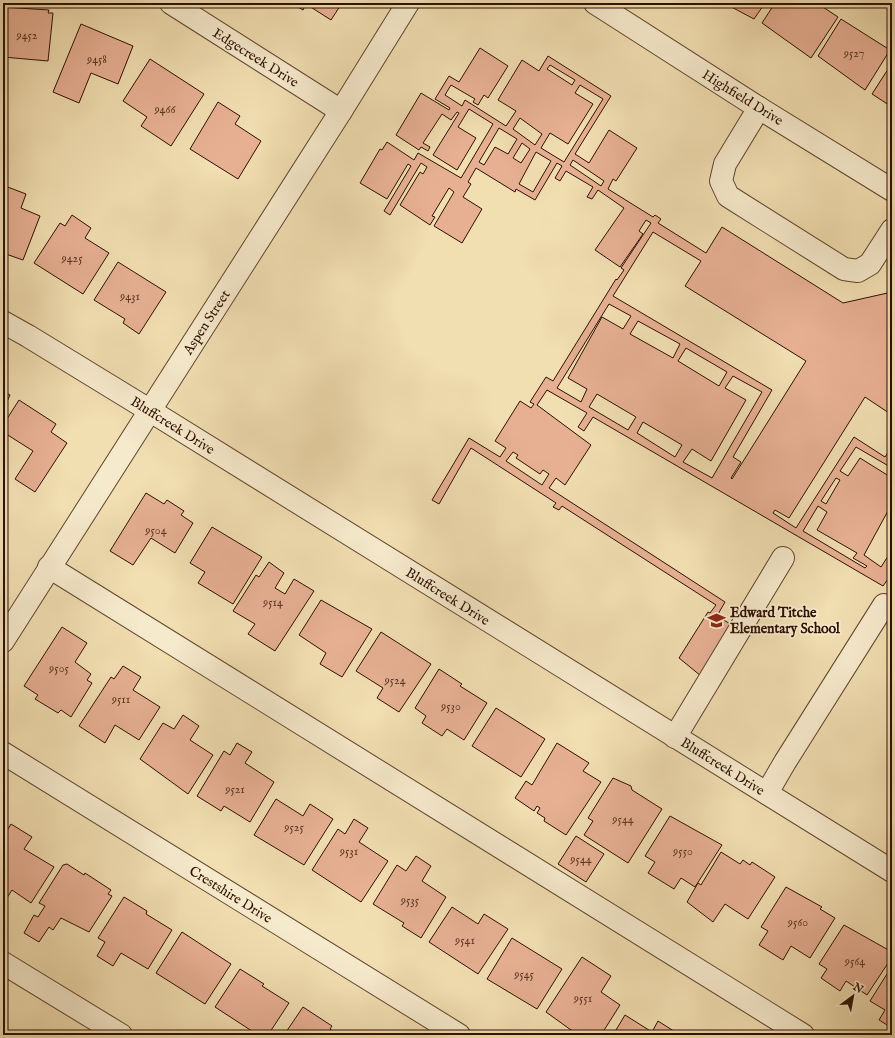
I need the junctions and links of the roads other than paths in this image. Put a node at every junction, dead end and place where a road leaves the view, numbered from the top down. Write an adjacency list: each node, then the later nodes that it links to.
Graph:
1 (171, 3): 5 (street, Edgecreek Drive)
2 (408, 3): 5 (street, Aspen Street)
3 (595, 3): 4 (street, Highfield Drive)
4 (760, 108): 6 (street, Highfield Drive); 7 (street)
5 (342, 111): 9 (street, Aspen Street)
6 (892, 190)
7 (892, 230)
8 (3, 322): 9 (street, Bluffcreek Drive)
9 (149, 410): 11 (street, Aspen Street); 14 (street, Bluffcreek Drive)
10 (783, 558): 14 (street)
11 (49, 567): 13 (street, Aspen Street); 21 (street)
12 (884, 606): 16 (street)
13 (3, 641)
14 (676, 737): 16 (street, Bluffcreek Drive)
15 (3, 753): 20 (street, Crestshire Drive)
16 (767, 793): 17 (street, Bluffcreek Drive)
17 (892, 871)
18 (3, 963): 19 (street)
19 (120, 1035)
20 (459, 1035)
21 (803, 1035)

